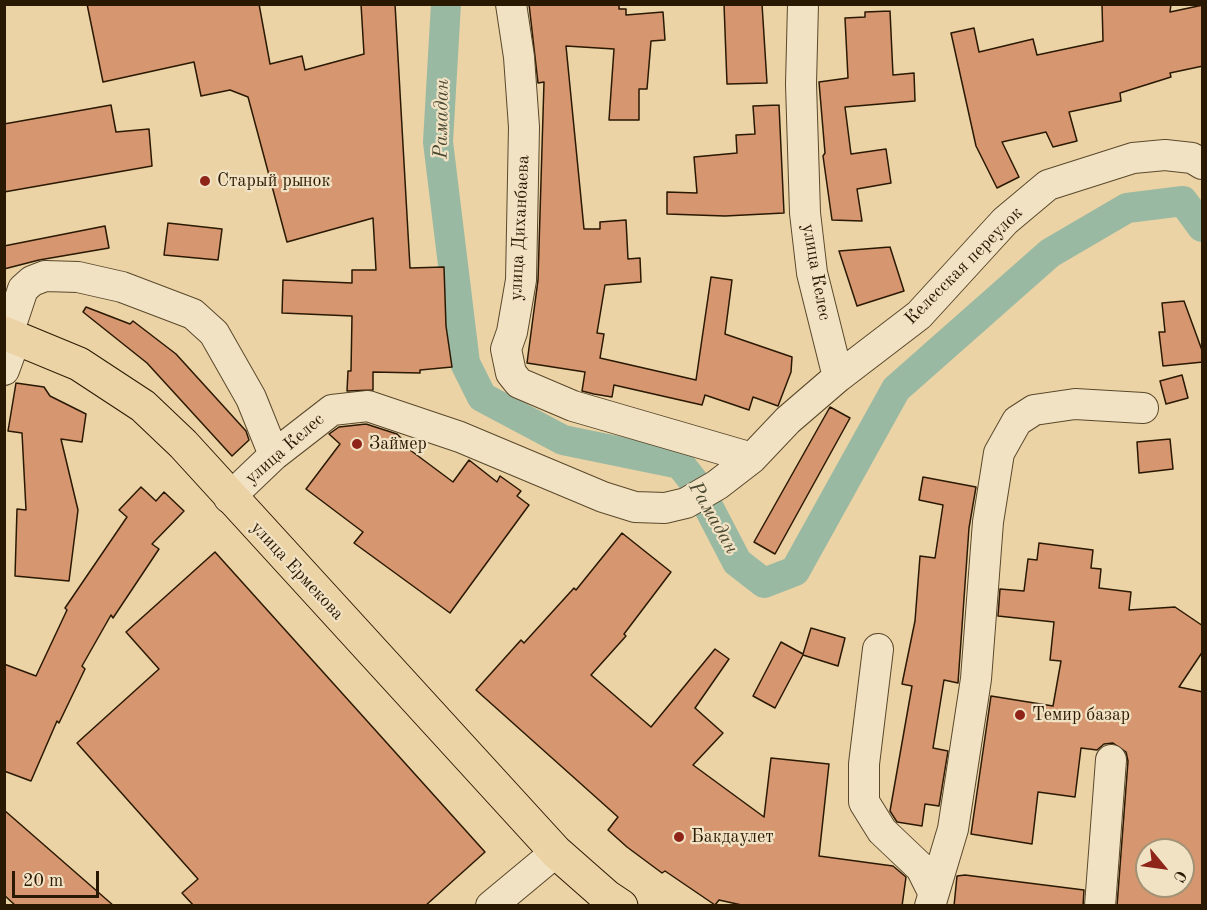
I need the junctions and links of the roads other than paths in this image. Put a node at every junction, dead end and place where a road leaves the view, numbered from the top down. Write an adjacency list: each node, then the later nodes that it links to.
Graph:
1 (511, 4): 9 (street, улица Диханбаева)
2 (802, 4): 6 (street, улица Келес)
3 (1203, 164): 6 (street, Келесская переулок)
4 (9, 334): 5 (street); 8 (street); 10 (main road, улица Ермекова)
5 (5, 370)
6 (838, 377): 9 (street)
7 (1143, 408): 14 (street)
8 (269, 442): 9 (street, улица Келес); 10 (street, улица Келес)
9 (752, 458)
10 (229, 498): 13 (main road, улица Ермекова)
11 (878, 649): 14 (street)
12 (1111, 760): 17 (street)
13 (556, 852): 15 (street); 16 (main road, улица Ермекова)
14 (931, 899)
15 (491, 906)
16 (621, 906)
17 (1100, 906)

